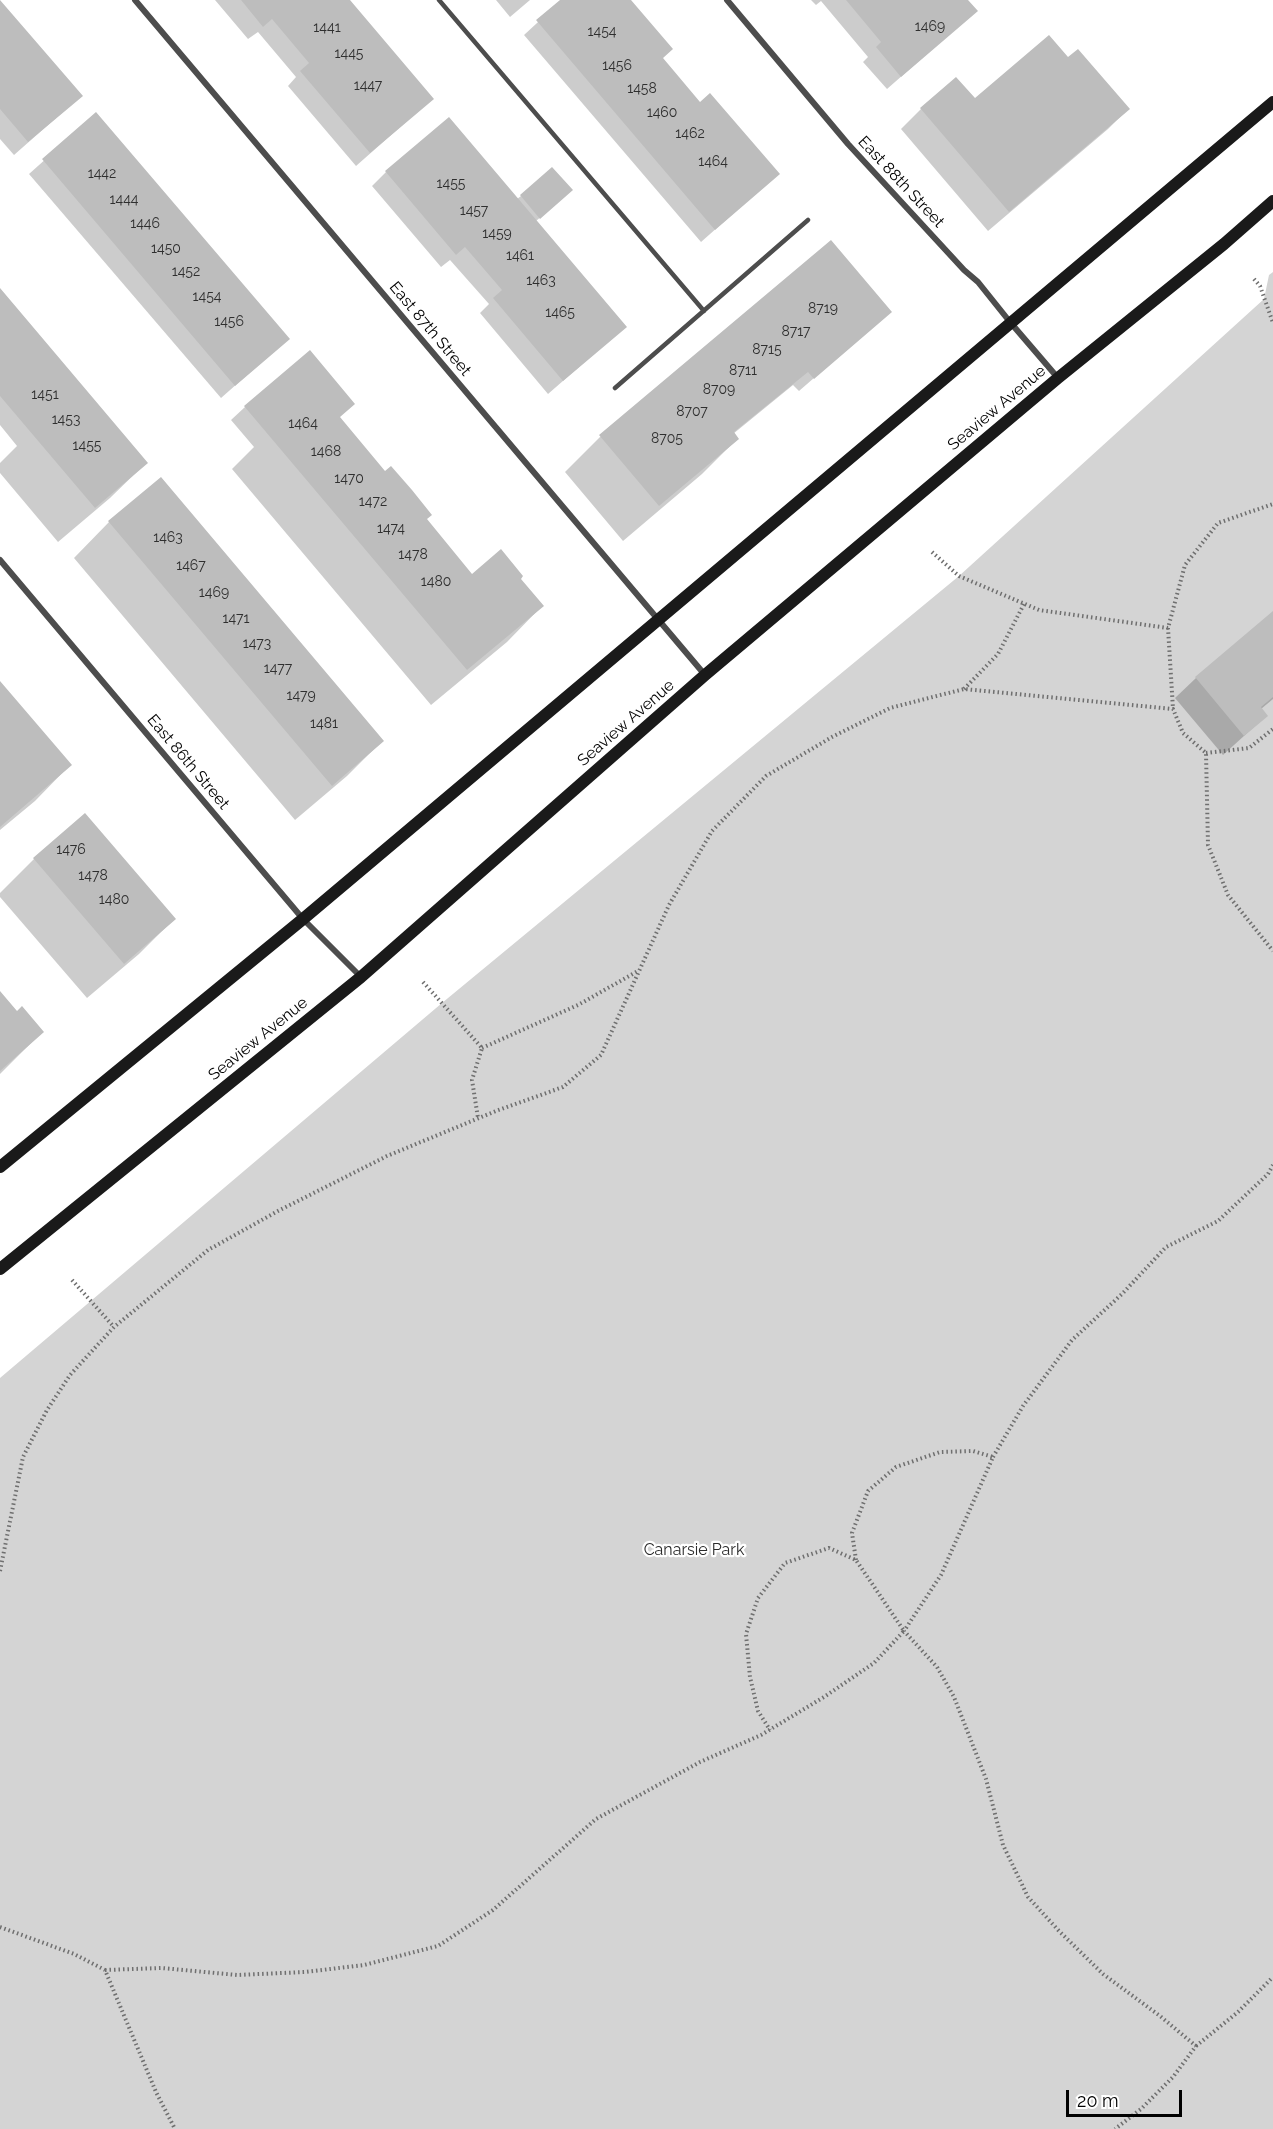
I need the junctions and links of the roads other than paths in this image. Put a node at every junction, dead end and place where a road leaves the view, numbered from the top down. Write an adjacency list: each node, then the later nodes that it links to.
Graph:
1 (135, 0): 12 (street, East 87th Street)
2 (439, 0): 7 (lane)
3 (727, 0): 8 (street, East 88th Street)
4 (1273, 102): 8 (street)
5 (1273, 201): 9 (street, Seaview Avenue)
6 (808, 220): 7 (lane)
7 (704, 311): 10 (lane)
8 (1010, 322): 9 (street, East 88th Street); 12 (street)
9 (1058, 378): 13 (street, Seaview Avenue)
10 (615, 388)
11 (0, 560): 14 (street, East 86th Street)
12 (659, 620): 13 (street, East 87th Street); 14 (street)
13 (705, 675): 15 (street, Seaview Avenue)
14 (303, 919): 15 (street, East 86th Street); 16 (street)
15 (361, 977): 17 (street, Seaview Avenue)
16 (0, 1167)
17 (0, 1269)

